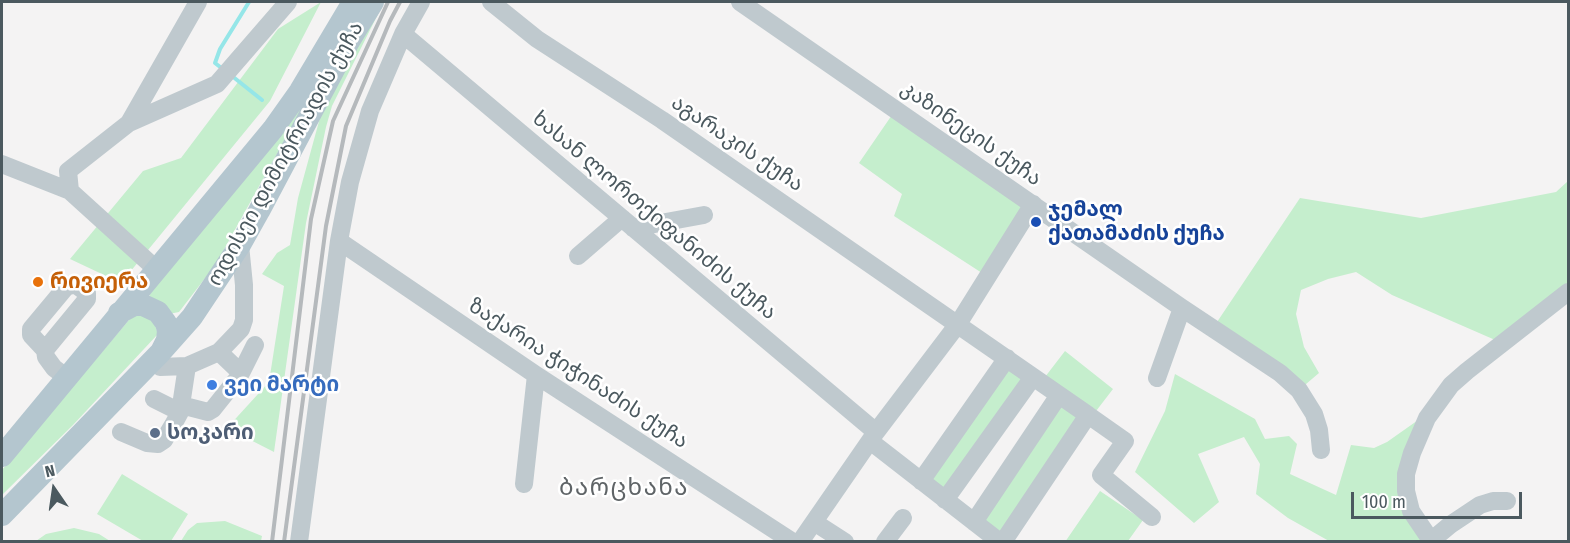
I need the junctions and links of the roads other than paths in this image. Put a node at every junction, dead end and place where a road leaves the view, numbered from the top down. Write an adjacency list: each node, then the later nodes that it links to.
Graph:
1 (198, 2): 9 (street)
2 (288, 2): 9 (street)
3 (353, 2): 18 (main road, ოდისეი დიმიტრიადის ქუჩა)
4 (373, 2): 16 (main road, ოდისეი დიმიტრიადის ქუჩა)
5 (421, 2): 8 (street)
6 (491, 2): 22 (street, აგარაკის ქუჩა)
7 (740, 2): 12 (street, კაზინეცის ქუჩა)
8 (403, 34): 14 (street, ხასან ლორთქიფანიძის ქუჩა); 15 (street)
9 (129, 123): 11 (street)
10 (2, 164): 11 (street)
11 (70, 191): 18 (street)
12 (1033, 204): 20 (street, კაზინეცის ქუჩა); 22 (street)
13 (704, 215): 14 (street)
14 (628, 223): 17 (street); 39 (street, ხასან ლორთქიფანიძის ქუჩა)
15 (339, 241): 30 (street, ზაქარია ჭიჭინაძის ქუჩა); 52 (street)
16 (240, 245): 25 (street); 27 (main road, ოდისეი დიმიტრიადის ქუჩა)
17 (579, 256)
18 (156, 269): 21 (main road, ოდისეი დიმიტრიადის ქუჩა)
19 (1569, 292): 51 (street)
20 (1182, 308): 33 (street); 40 (street, კაზინეცის ქუჩა)
21 (118, 314): 27 (main road); 31 (main road, ოდისეი დიმიტრიადის ქუჩა)
22 (958, 324): 26 (street, აგარაკის ქუჩა); 39 (street)
23 (255, 345): 29 (street)
24 (45, 350): 31 (street)
25 (219, 352): 28 (street); 29 (street)
26 (1007, 358): 32 (street, აგარაკის ქუჩა); 42 (street)
27 (160, 360): 28 (street); 46 (main road, ოდისეი დიმიტრიადის ქუჩა)
28 (187, 366): 36 (street)
29 (242, 373): 36 (street)
30 (536, 375): 43 (street); 53 (street, ზაქარია ჭიჭინაძის ქუჩა)
31 (66, 377): 41 (main road, ოდისეი დიმიტრიადის ქუჩა)
32 (1033, 377): 34 (street, აგარაკის ქუჩა); 44 (street)
33 (1157, 378)
34 (1059, 395): 37 (street, აგარაკის ქუჩა); 50 (street)
35 (153, 399): 36 (street)
36 (180, 408): 38 (street)
37 (1088, 415): 47 (street, აგარაკის ქუჩა); 57 (street)
38 (121, 432)
39 (873, 437): 42 (street, ხასან ლორთქიფანიძის ქუჩა); 49 (street)
40 (1321, 450)
41 (2, 456)
42 (921, 481): 44 (street, ხასან ლორთქიფანიძის ქუჩა)
43 (524, 484)
44 (945, 500): 50 (street, ხასან ლორთქიფანიძის ქუჩა)
45 (1507, 501): 51 (street)
46 (5, 513)
47 (1152, 517)
48 (903, 518): 56 (street)
49 (814, 522): 54 (street); 55 (street)
50 (974, 522): 57 (street, ხასან ლორთქიფანიძის ქუჩა)
51 (1432, 541)
52 (299, 542)
53 (793, 542)
54 (800, 542)
55 (844, 542)
56 (885, 542)
57 (1001, 542)

